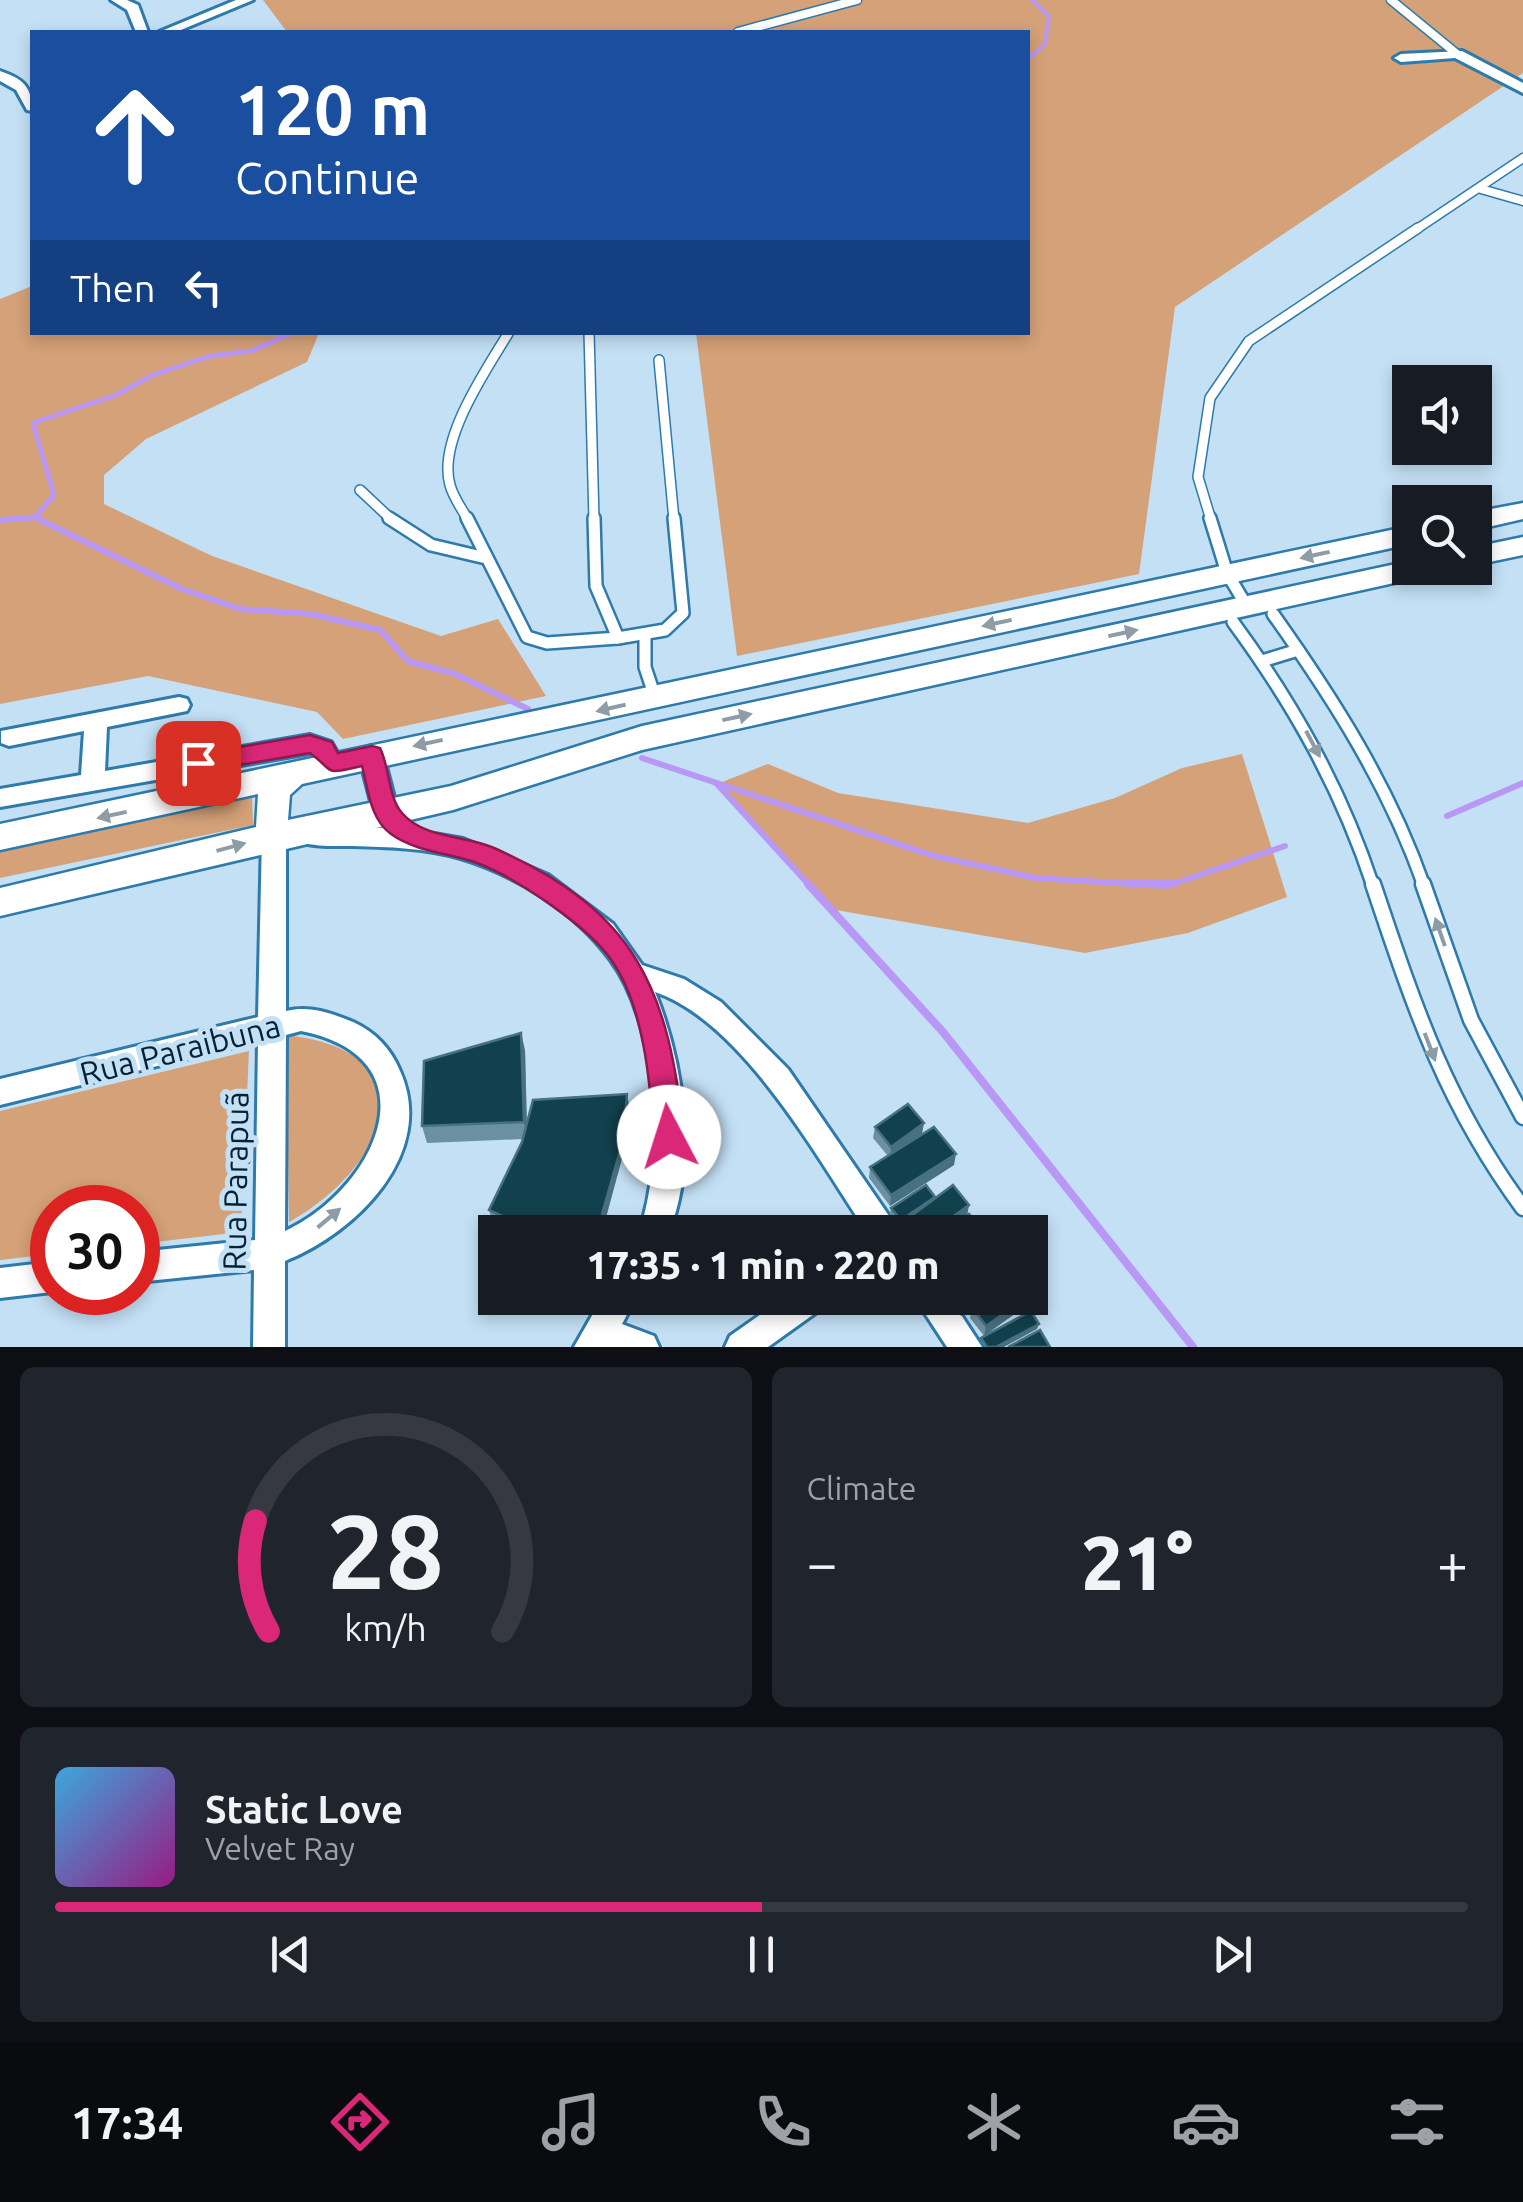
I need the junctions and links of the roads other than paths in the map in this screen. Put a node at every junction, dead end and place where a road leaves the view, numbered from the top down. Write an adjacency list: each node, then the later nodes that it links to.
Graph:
1 (117, 0): 5 (street)
2 (247, 0): 6 (street)
3 (857, 0): 7 (lane)
4 (1392, 0): 8 (lane)
5 (141, 30)
6 (171, 30)
7 (745, 30)
8 (1457, 54): 9 (street); 12 (street)
9 (1401, 58)
10 (0, 75): 11 (street)
11 (27, 85): 13 (street)
12 (1523, 89)
13 (0, 94)
14 (1523, 158): 15 (lane)
15 (1482, 189): 16 (lane); 27 (lane)
16 (1523, 201)
17 (508, 335): 26 (lane)
18 (590, 335): 31 (lane)
19 (660, 360): 30 (lane)
20 (360, 490): 26 (lane)
21 (1523, 512): 22 (street)
22 (1492, 518)
23 (1392, 539): 27 (street, one-way to 27)
24 (1523, 546): 25 (street)
25 (1492, 552)
26 (486, 558): 31 (lane)
27 (1228, 573): 29 (lane); 33 (street, one-way to 33)
28 (1392, 576): 29 (street)
29 (1250, 614): 32 (lane); 34 (lane); 35 (street, one-way to 29)
30 (645, 635): 31 (lane); 36 (lane)
31 (618, 638)
32 (1298, 650): 34 (lane); 53 (lane, one-way to 32)
33 (838, 658): 35 (street); 36 (street)
34 (1262, 661): 54 (lane, one-way to 54)
35 (853, 692): 45 (street, one-way to 35)
36 (655, 697): 40 (street, one-way to 40)
37 (179, 705): 38 (street)
38 (96, 720): 39 (street); 43 (street)
39 (9, 737)
40 (372, 755): 41 (street); 45 (street)
41 (331, 764): 42 (street); 43 (street)
42 (295, 774): 46 (street); 47 (street, one-way to 47)
43 (93, 781): 44 (street)
44 (0, 798)
45 (386, 813): 46 (street); 48 (street)
46 (282, 834): 48 (street); 49 (street, one-way to 46); 51 (street, Rua Parapuã)
47 (0, 838)
48 (435, 842): 50 (street)
49 (0, 902)
50 (634, 974): 55 (street); 56 (street)
51 (272, 1028): 52 (street, Rua Paraibuna); 57 (street, Rua Parapuã); 57 (street, Rua Paraibuna, one-way to 51)
52 (0, 1092)
53 (1523, 1116)
54 (1523, 1208)
55 (657, 1215)
56 (873, 1215)
57 (269, 1252): 58 (street, Rua Paraibuna); 65 (street, Rua Parapuã)
58 (160, 1264)
59 (30, 1279): 60 (street)
60 (0, 1282)
61 (610, 1315): 64 (street)
62 (786, 1315): 67 (street)
63 (943, 1315): 68 (street)
64 (596, 1340): 66 (street)
65 (269, 1347)
66 (644, 1347)
67 (741, 1347)
68 (966, 1347)

